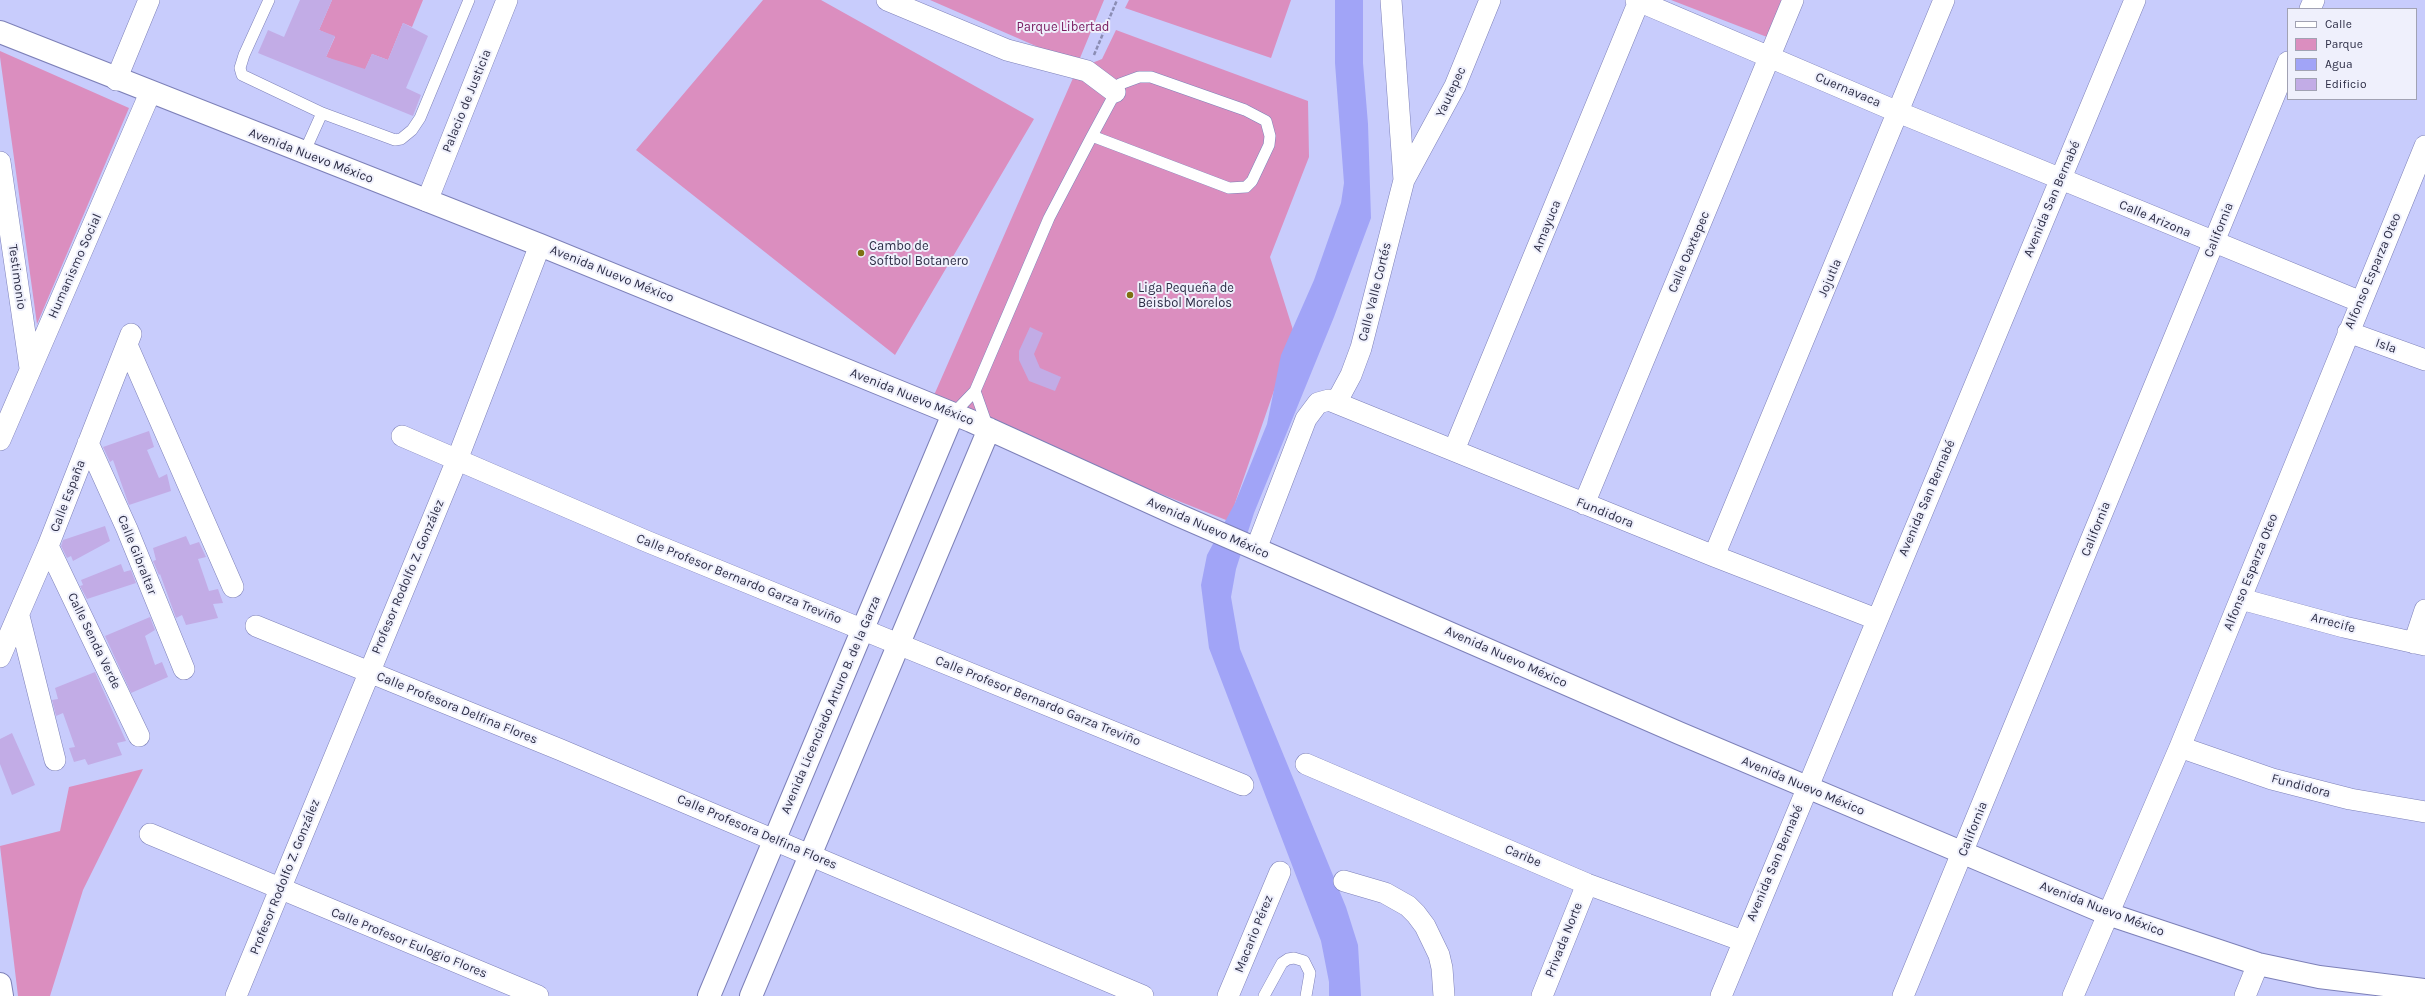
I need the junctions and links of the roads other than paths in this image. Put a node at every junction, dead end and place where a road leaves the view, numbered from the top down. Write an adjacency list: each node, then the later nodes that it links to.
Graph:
1 (149, 0): 15 (street)
2 (269, 0): 19 (lane)
3 (469, 0): 19 (lane)
4 (507, 0): 26 (street, Palacio de Justicia)
5 (887, 0): 16 (street)
6 (1391, 0): 25 (street, Calle Valle Cortés)
7 (1490, 0): 25 (street, Yautepec)
8 (1793, 0): 13 (street, Calle Oaxtepec)
9 (1944, 0): 18 (street, Jojutla)
10 (2135, 0): 24 (street, Avenida San Bernabé)
11 (1638, 1): 13 (street, Cuernavaca); 40 (street, Amayuca)
12 (0, 32): 15 (street, Avenida Nuevo México)
13 (1770, 57): 18 (street, Cuernavaca); 42 (street, Calle Oaxtepec)
14 (2287, 64): 27 (street, California)
15 (116, 80): 17 (street, Avenida Nuevo México)
16 (1115, 92): 20 (lane); 20 (lane)
17 (150, 93): 21 (street, Avenida Nuevo México); 32 (street, Humanismo Social)
18 (1898, 112): 24 (street, Cuernavaca); 45 (street, Jojutla)
19 (322, 113): 21 (lane)
20 (1092, 136): 33 (lane)
21 (304, 153): 26 (street, Avenida Nuevo México)
22 (2423, 156): 29 (street, Alfonso Esparza Oteo)
23 (0, 162): 32 (street, Testimonio)
24 (2061, 179): 27 (street, Calle Arizona); 50 (street, Avenida San Bernabé)
25 (1404, 180): 34 (street, Calle Valle Cortés)
26 (427, 202): 28 (street, Avenida Nuevo México)
27 (2214, 243): 29 (street, Calle Arizona); 67 (street, California)
28 (540, 245): 35 (street, Avenida Nuevo México); 41 (street, Profesor Rodolfo Z. González)
29 (2361, 302): 30 (street, Alfonso Esparza Oteo)
30 (2348, 332): 31 (street, Isla); 47 (street, Alfonso Esparza Oteo)
31 (2425, 360)
32 (30, 368): 38 (street, Humanismo Social)
33 (975, 391): 35 (lane); 36 (lane)
34 (1337, 402): 40 (street, Fundidora); 44 (street)
35 (953, 414): 36 (street, Avenida Nuevo México); 52 (street, Avenida Licenciado Arturo B. de la Garza)
36 (989, 429): 44 (street, Avenida Nuevo México); 53 (street)
37 (402, 436): 41 (street, Calle Profesor Bernardo Garza Treviño)
38 (0, 440)
39 (88, 443): 43 (street, Calle España); 46 (street, Calle España); 56 (street, Calle Gibraltar)
40 (1454, 450): 42 (street, Fundidora)
41 (457, 460): 52 (street, Calle Profesor Bernardo Garza Treviño); 57 (street, Profesor Rodolfo Z. González)
42 (1584, 504): 45 (street, Fundidora)
43 (48, 546): 49 (street, Calle España); 58 (street, Calle Senda Verde)
44 (1253, 548): 63 (street, Avenida Nuevo México)
45 (1714, 556): 50 (street, Fundidora)
46 (233, 587)
47 (2241, 599): 54 (street, Arrecife); 59 (street, Alfonso Esparza Oteo)
48 (2425, 610): 54 (street)
49 (19, 616): 55 (street, Calle España); 60 (street)
50 (1876, 619): 63 (street, Avenida San Bernabé)
51 (256, 626): 57 (street, Calle Profesora Delfina Flores)
52 (862, 629): 53 (street, Calle Profesor Bernardo Garza Treviño); 66 (street, Avenida Licenciado Arturo B. de la Garza)
53 (899, 644): 62 (street, Calle Profesor Bernardo Garza Treviño); 68 (street)
54 (2420, 644)
55 (0, 657)
56 (184, 669)
57 (369, 672): 66 (street, Calle Profesora Delfina Flores); 72 (street, Profesor Rodolfo Z. González)
58 (139, 736)
59 (2180, 747): 64 (street, Fundidora); 73 (street, Alfonso Esparza Oteo)
60 (55, 760)
61 (1306, 764): 71 (street, Caribe)
62 (1243, 786)
63 (1806, 789): 67 (street, Avenida Nuevo México); 74 (street, Avenida San Bernabé)
64 (2425, 812)
65 (150, 834): 72 (street, Calle Profesor Eulogio Flores)
66 (774, 839): 68 (street, Calle Profesora Delfina Flores); 81 (street, Avenida Licenciado Arturo B. de la Garza)
67 (1963, 853): 73 (street, Avenida Nuevo México); 90 (street, California)
68 (811, 854): 82 (street); 83 (street, Calle Profesora Delfina Flores)
69 (1280, 872): 84 (street, Macario Pérez)
70 (1344, 881): 87 (street)
71 (1587, 884): 74 (street, Caribe); 88 (street, Privada Norte)
72 (280, 890): 79 (street, Profesor Rodolfo Z. González); 80 (street, Calle Profesor Eulogio Flores)
73 (2108, 914): 75 (street, Avenida Nuevo México); 91 (street, Alfonso Esparza Oteo)
74 (1743, 942): 89 (street, Avenida San Bernabé)
75 (2258, 964): 77 (street, Avenida Nuevo México); 92 (street)
76 (0, 984): 78 (street)
77 (2425, 990)
78 (2, 996)
79 (236, 996)
80 (538, 996)
81 (709, 996)
82 (751, 996)
83 (1143, 996)
84 (1228, 996)
85 (1264, 996): 86 (lane)
86 (1306, 996)
87 (1444, 996)
88 (1542, 996)
89 (1721, 996)
90 (1903, 996)
91 (2073, 996)
92 (2246, 996)

